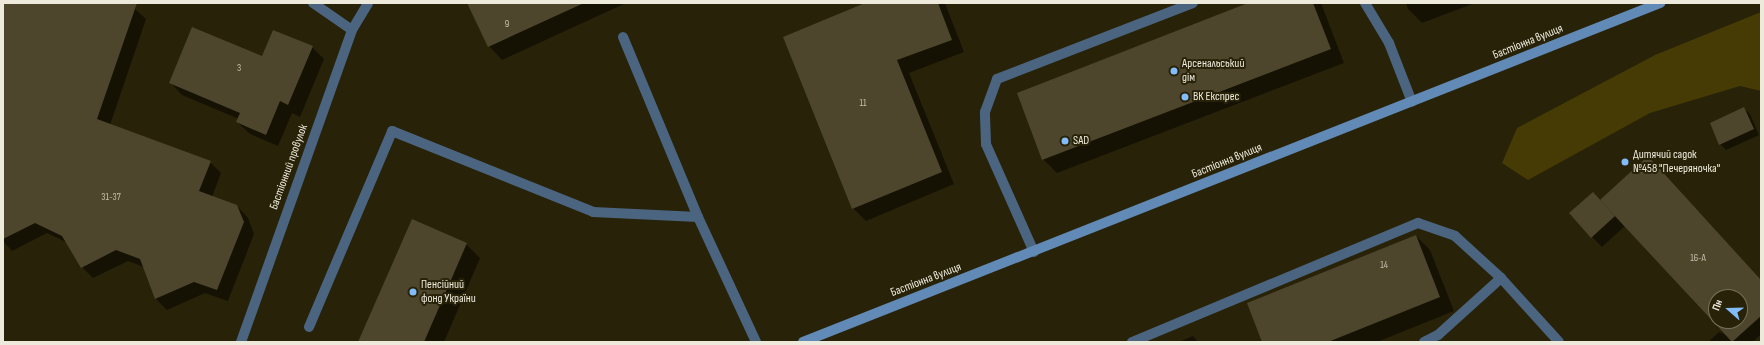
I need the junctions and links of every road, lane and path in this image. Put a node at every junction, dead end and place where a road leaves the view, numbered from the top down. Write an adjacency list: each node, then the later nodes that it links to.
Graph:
1 (313, 3): 6 (street)
2 (368, 3): 6 (street, Бастіонний провулок)
3 (1193, 3): 10 (street)
4 (1365, 3): 8 (street)
5 (1660, 3): 8 (street, Бастіонна вулиця)
6 (352, 30): 13 (street, Бастіонний провулок)
7 (623, 37): 9 (street)
8 (1412, 102): 10 (street, Бастіонна вулиця)
9 (698, 217): 12 (street); 14 (street)
10 (1034, 252): 15 (street, Бастіонна вулиця)
11 (1502, 278): 16 (street); 17 (street); 18 (street)
12 (309, 328)
13 (241, 342)
14 (756, 342)
15 (803, 342)
16 (1132, 342)
17 (1424, 342)
18 (1559, 342)

